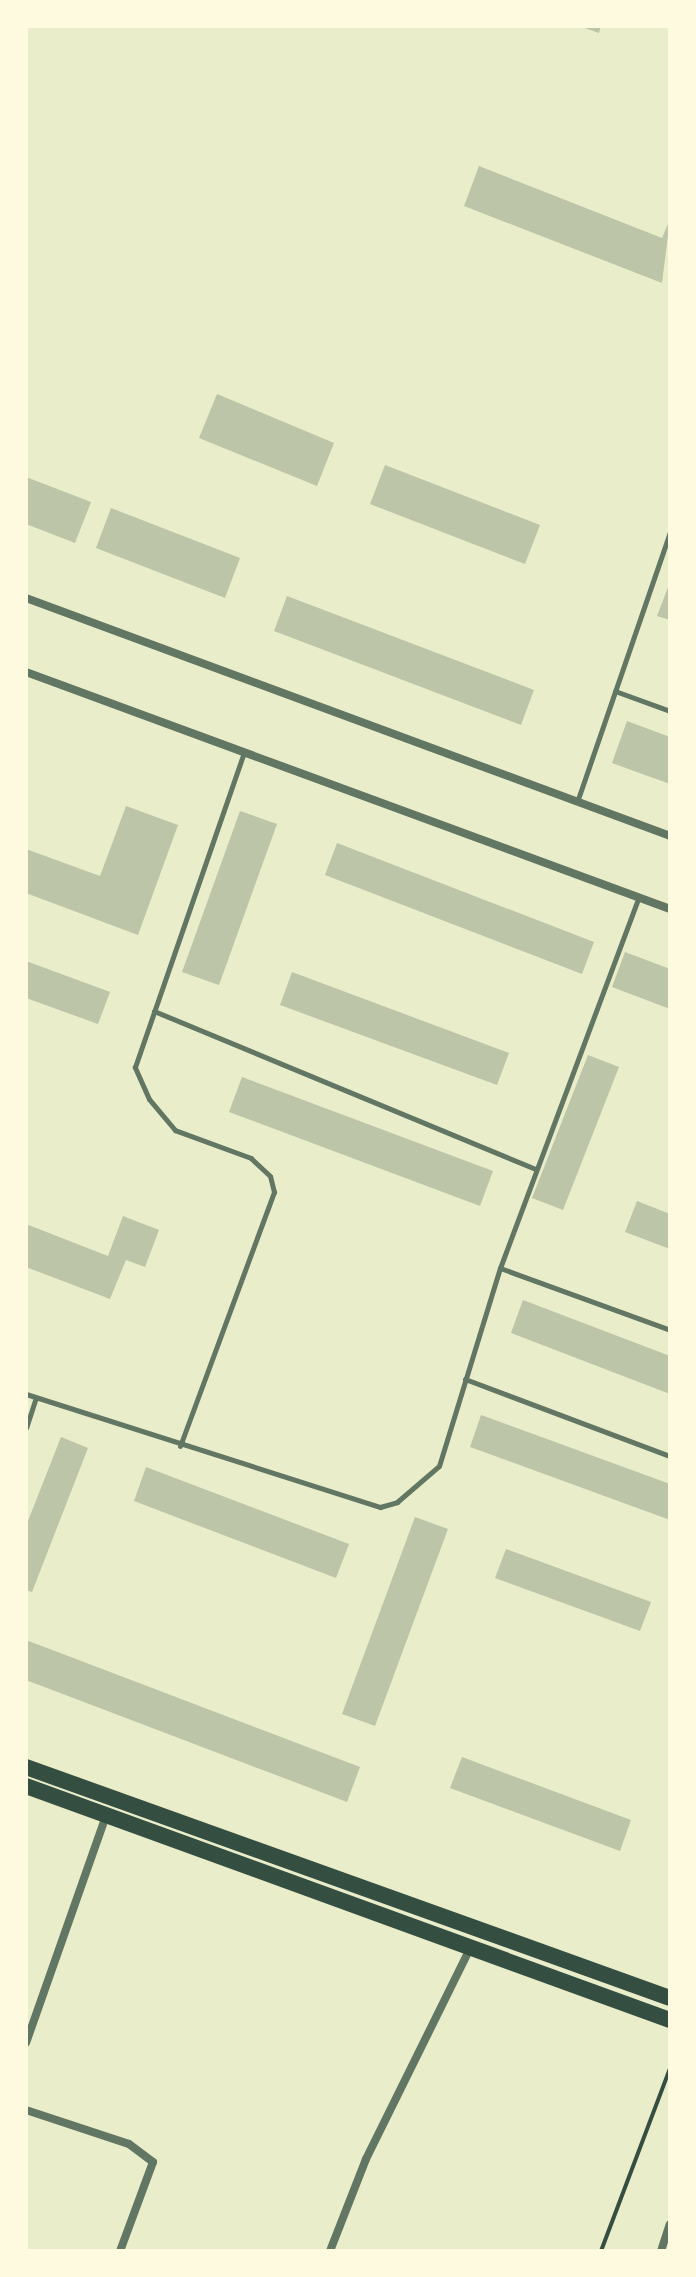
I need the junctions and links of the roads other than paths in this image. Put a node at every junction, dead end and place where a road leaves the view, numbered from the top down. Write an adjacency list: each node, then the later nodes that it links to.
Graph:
1 (670, 532): 2 (lane)
2 (667, 550): 5 (lane)
3 (26, 598): 8 (street)
4 (26, 672): 7 (street)
5 (615, 691): 6 (lane); 8 (lane)
6 (670, 711)
7 (244, 752): 10 (street); 12 (lane)
8 (577, 802): 9 (street)
9 (670, 836)
10 (638, 898): 11 (street); 13 (lane)
11 (670, 909)
12 (154, 1011): 13 (lane); 20 (lane)
13 (536, 1169): 14 (lane)
14 (500, 1268): 15 (lane); 16 (lane)
15 (670, 1330)
16 (465, 1379): 20 (lane); 21 (lane)
17 (26, 1394): 18 (lane)
18 (36, 1398): 19 (lane); 20 (lane)
19 (26, 1428)
20 (180, 1446)
21 (670, 1456)
22 (26, 1767): 26 (highway)
23 (26, 1786): 24 (highway)
24 (106, 1815): 25 (highway); 28 (street)
25 (471, 1947): 27 (highway); 32 (street)
26 (670, 1998)
27 (670, 2020)
28 (26, 2043)
29 (26, 2110): 31 (street)
30 (670, 2224): 33 (street)
31 (120, 2251)
32 (330, 2251)
33 (661, 2251)

